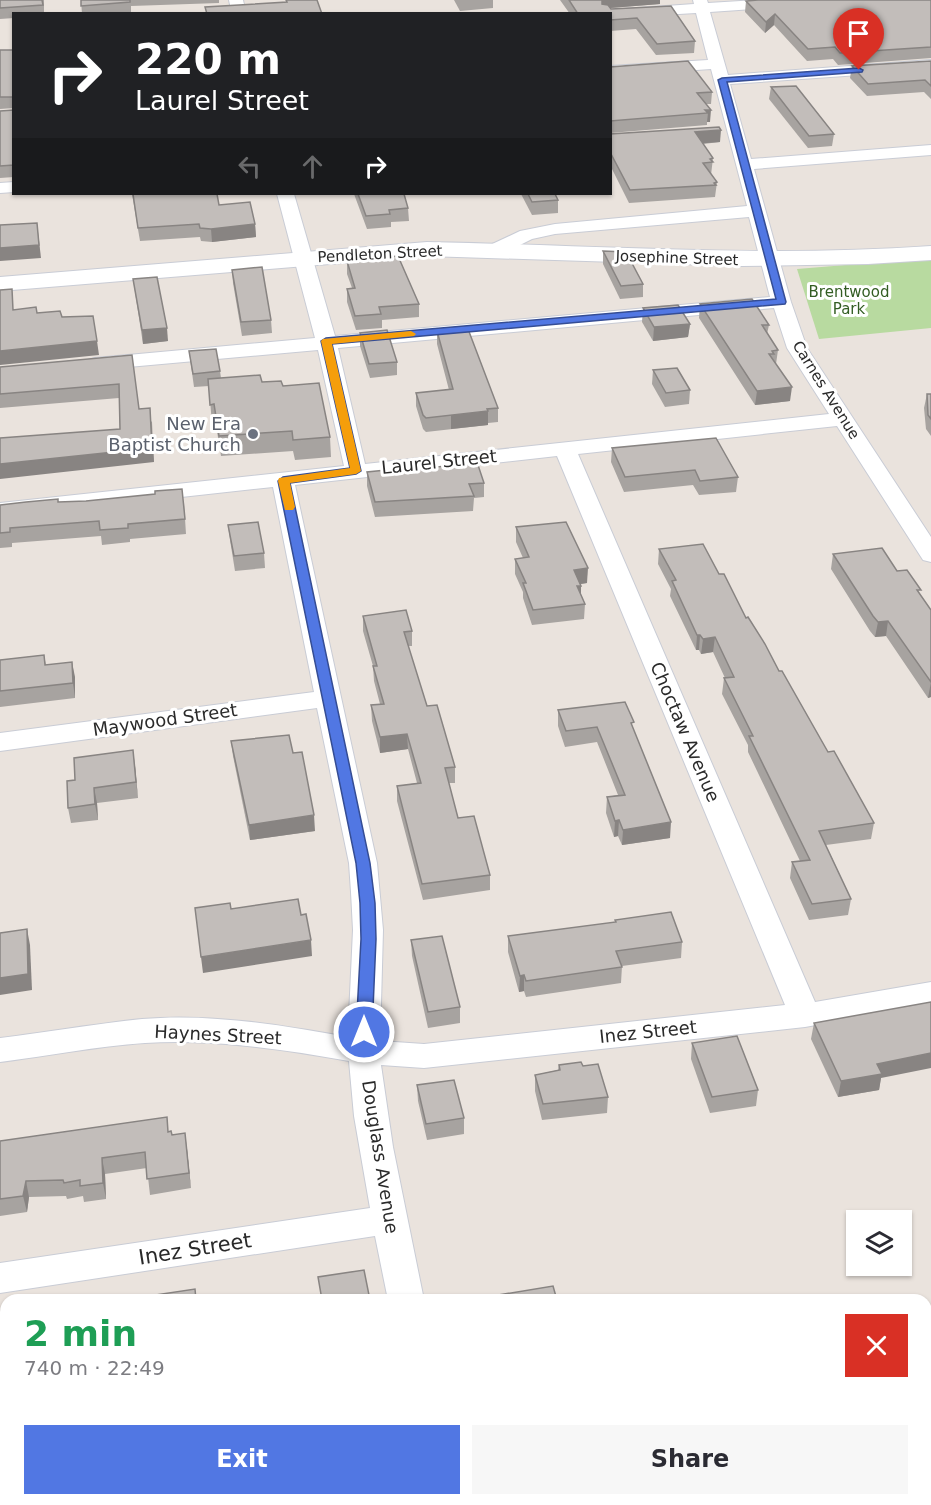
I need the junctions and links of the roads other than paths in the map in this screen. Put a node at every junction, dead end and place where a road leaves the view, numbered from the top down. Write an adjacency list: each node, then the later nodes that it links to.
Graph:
1 (822, 0): 2 (street)
2 (701, 4): 3 (street); 6 (street, Carnes Avenue)
3 (612, 14)
4 (931, 65): 6 (street)
5 (612, 71): 6 (street)
6 (720, 72): 7 (street, Carnes Avenue)
7 (736, 130): 8 (street); 10 (street, Carnes Avenue)
8 (714, 131)
9 (931, 150): 10 (street)
10 (746, 164): 12 (street, Carnes Avenue)
11 (285, 195): 15 (street)
12 (756, 211): 13 (street, Pendleton Street); 16 (street, Carnes Avenue)
13 (495, 249): 15 (main road, Pendleton Street); 16 (main road, Josephine Street)
14 (931, 253): 16 (main road, Josephine Street)
15 (302, 258): 17 (main road, Pendleton Street); 19 (street)
16 (772, 261): 18 (street, Carnes Avenue)
17 (0, 284)
18 (781, 302): 19 (street); 21 (street, Carnes Avenue)
19 (326, 341): 20 (street); 23 (street)
20 (82, 365)
21 (843, 419): 22 (street, Laurel Street); 26 (street, Carnes Avenue)
22 (565, 450): 23 (street, Laurel Street); 30 (street, Choctaw Avenue)
23 (356, 471): 24 (street, Laurel Street)
24 (283, 481): 25 (street, Laurel Street); 27 (street, Douglass Avenue)
25 (0, 510)
26 (931, 555)
27 (329, 698): 28 (street, Maywood Street); 32 (street, Douglass Avenue)
28 (0, 742)
29 (931, 993): 30 (street, Inez Street)
30 (805, 1016): 32 (street, Inez Street)
31 (0, 1050): 32 (street, Haynes Street)
32 (364, 1052): 33 (street, Douglass Avenue)
33 (390, 1219): 34 (street, Inez Street); 35 (street, Douglass Avenue)
34 (0, 1278)
35 (405, 1294)

